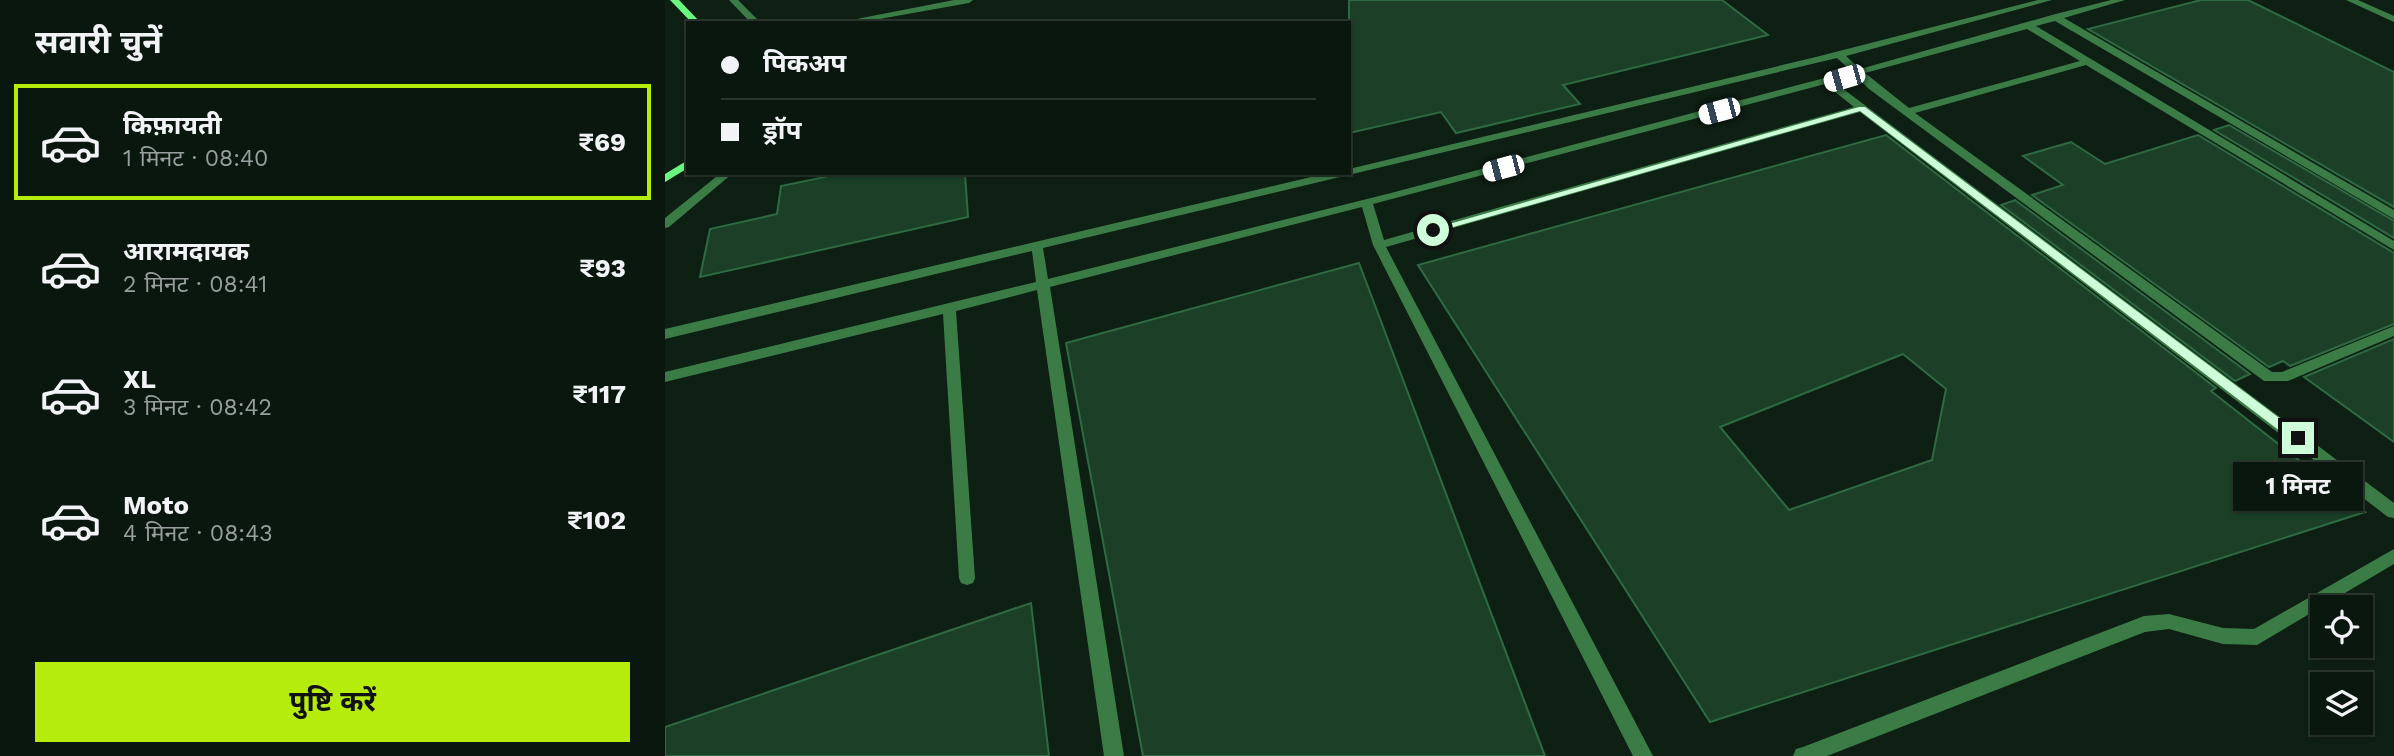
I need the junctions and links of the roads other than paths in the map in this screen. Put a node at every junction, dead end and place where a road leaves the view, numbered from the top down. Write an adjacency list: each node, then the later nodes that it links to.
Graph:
1 (674, 0): 10 (street)
2 (733, 0): 11 (lane)
3 (969, 0): 12 (lane)
4 (2047, 0): 7 (lane)
5 (2121, 0): 8 (lane)
6 (2350, 0): 9 (lane)
7 (2032, 4): 8 (lane); 14 (lane)
8 (2057, 18): 13 (lane); 26 (lane)
9 (2394, 19)
10 (695, 21)
11 (755, 21)
12 (852, 21)
13 (2029, 26): 15 (lane); 16 (lane)
14 (1840, 55): 16 (lane); 21 (lane)
15 (2089, 61): 19 (lane); 30 (lane)
16 (1861, 73): 17 (lane); 19 (lane)
17 (1828, 82): 18 (lane); 25 (lane)
18 (1862, 108): 28 (lane); 36 (lane)
19 (1907, 112): 33 (lane)
20 (686, 164): 24 (street)
21 (1351, 172)
22 (726, 175): 27 (lane)
23 (1335, 175): 29 (lane)
24 (665, 179)
25 (1367, 203): 28 (lane); 31 (lane)
26 (2394, 215)
27 (665, 224)
28 (1379, 245): 40 (lane)
29 (1037, 246): 31 (lane); 34 (lane)
30 (2394, 246)
31 (1044, 285): 32 (lane); 39 (lane)
32 (949, 310): 35 (lane); 38 (lane)
33 (2394, 331)
34 (665, 334)
35 (665, 377)
36 (2394, 512)
37 (2394, 556): 41 (lane)
38 (967, 578)
39 (1114, 756)
40 (1643, 756)
41 (1803, 756)

